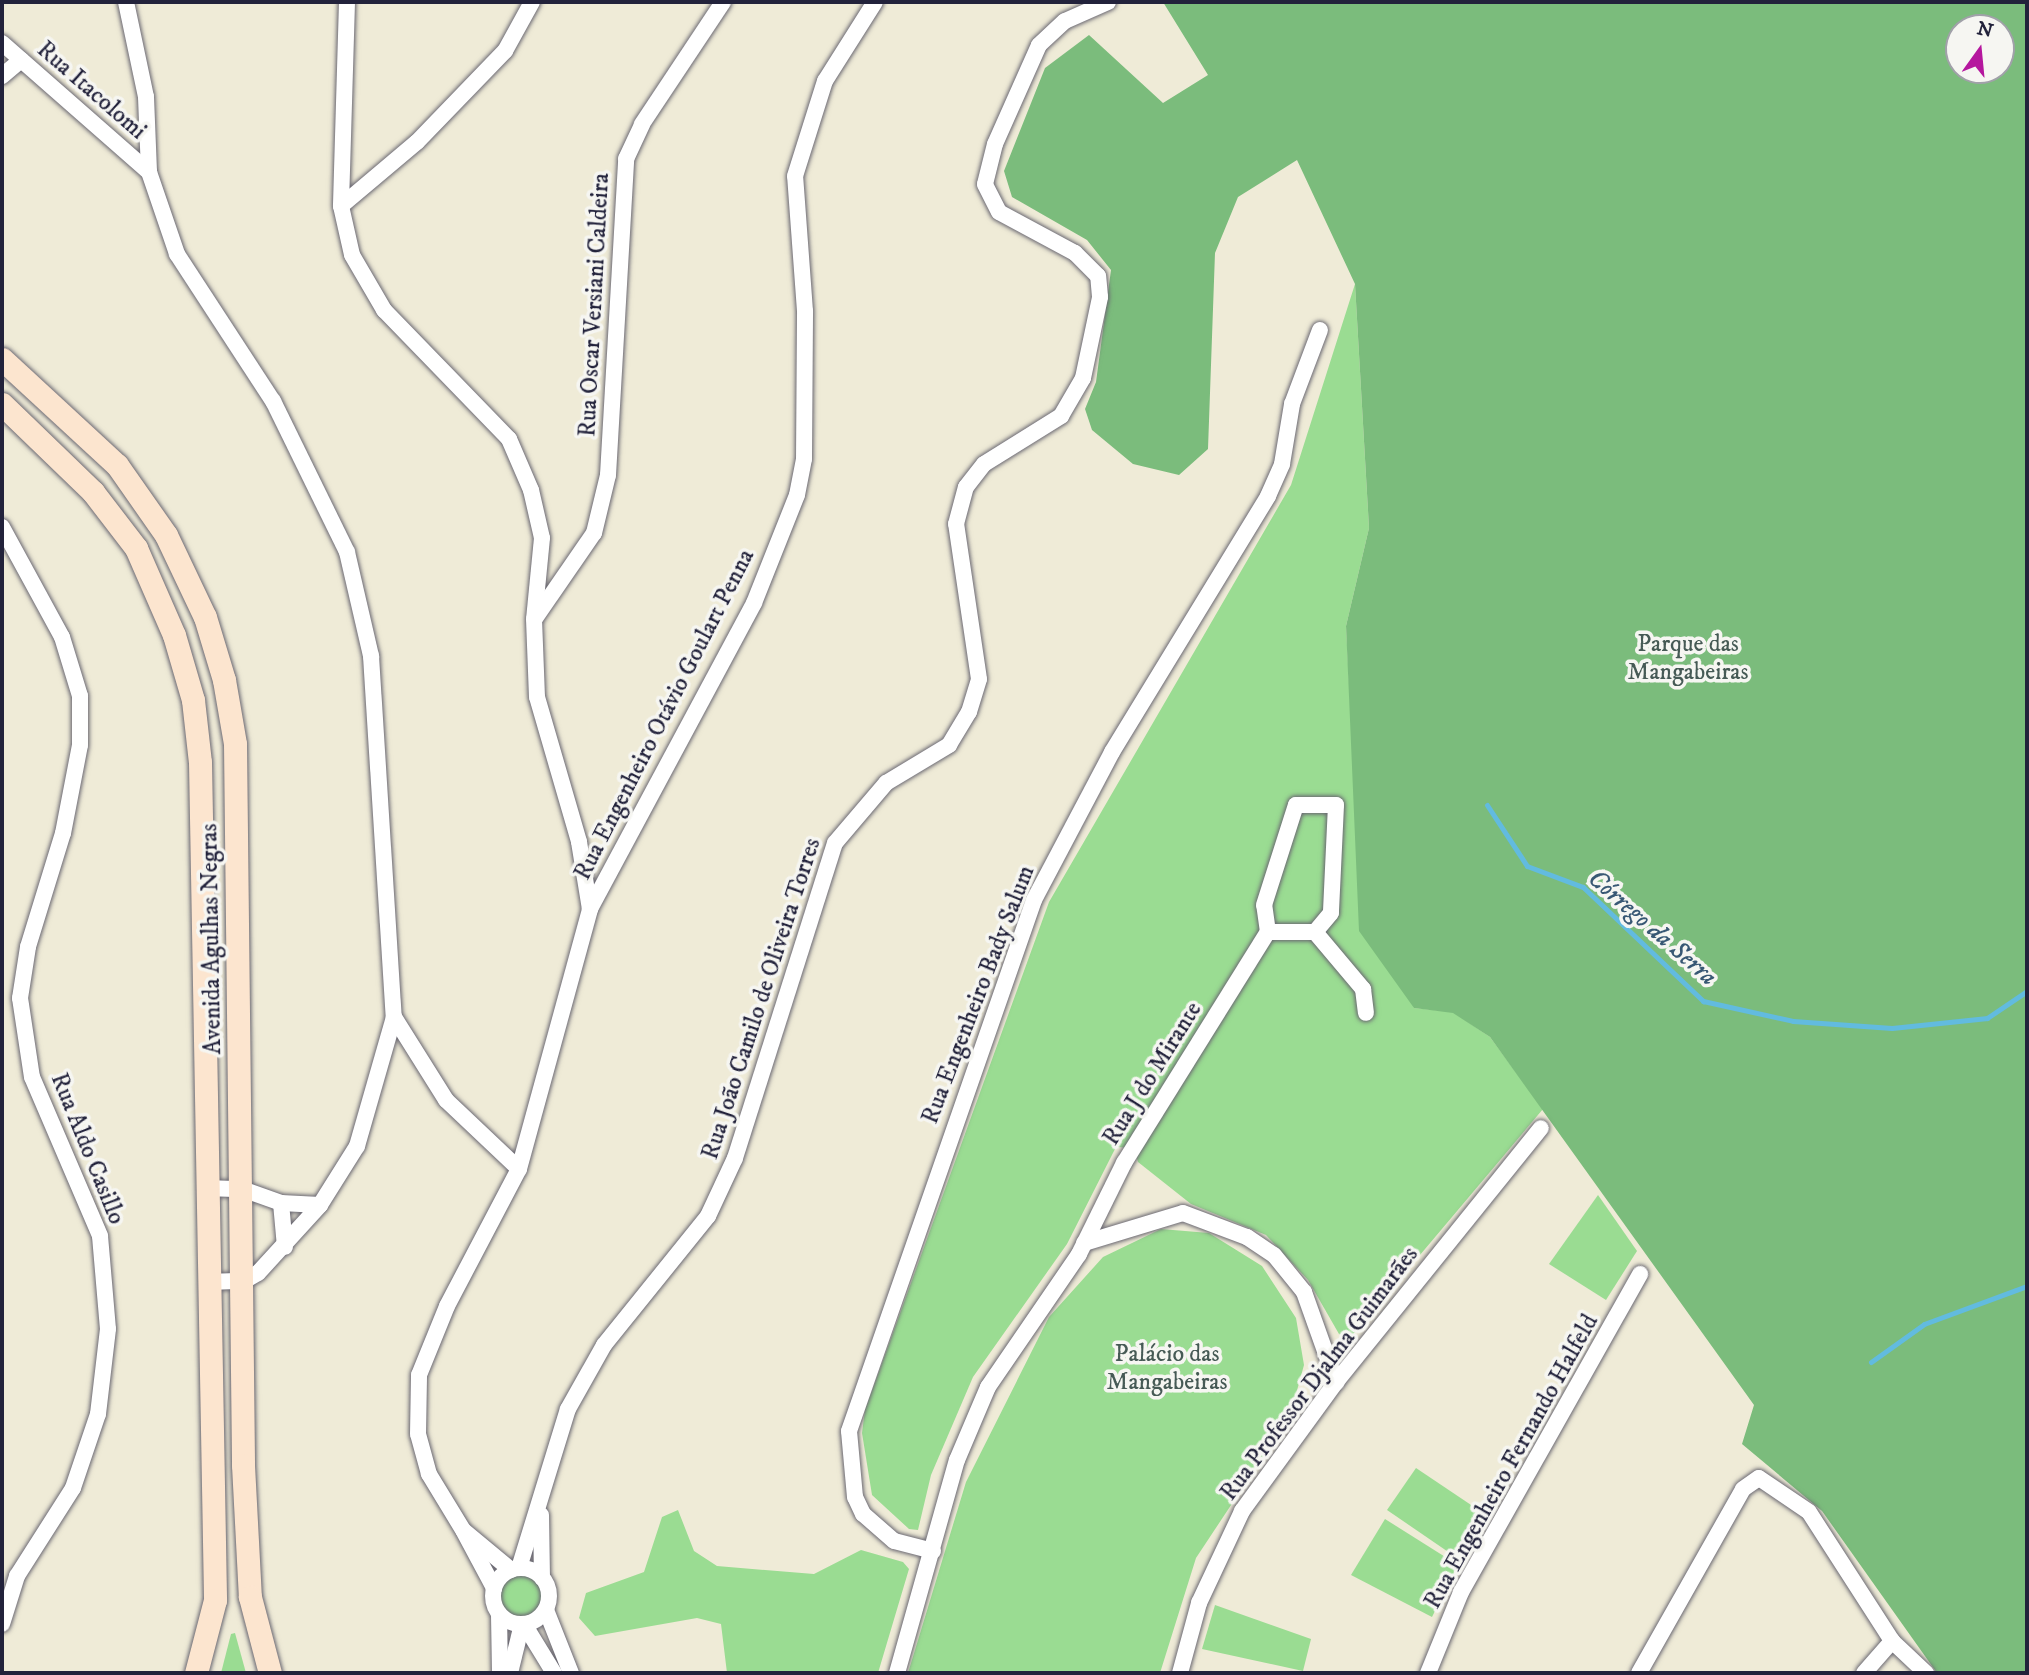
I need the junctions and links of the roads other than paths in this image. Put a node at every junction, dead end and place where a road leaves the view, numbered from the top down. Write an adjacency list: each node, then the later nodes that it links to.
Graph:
1 (126, 2): 10 (street)
2 (347, 2): 11 (street)
3 (532, 2): 11 (street)
4 (723, 2): 16 (street, Rua Oscar Versiani Caldeira)
5 (875, 2): 17 (street, Rua Engenheiro Otávio Goulart Penna)
6 (1108, 2): 34 (street, Rua João Camilo de Oliveira Torres)
7 (2, 43): 8 (street, Rua Itacolomi)
8 (21, 60): 9 (street); 10 (street, Rua Itacolomi)
9 (2, 76)
10 (149, 172): 21 (street)
11 (341, 206): 16 (street)
12 (1320, 330): 36 (street, Rua Engenheiro Bady Salum)
13 (2, 359): 25 (street, Avenida Agulhas Negras)
14 (2, 404): 24 (street, Avenida Agulhas Negras)
15 (2, 527): 44 (street, Rua Aldo Casillo)
16 (534, 619): 17 (street)
17 (590, 909): 23 (street, Rua Engenheiro Otávio Goulart Penna)
18 (1268, 932): 19 (street); 19 (street); 28 (street, Rua J do Mirante)
19 (1315, 932): 20 (street)
20 (1366, 1013)
21 (394, 1017): 23 (street); 27 (street)
22 (1541, 1128): 33 (street, Rua Professor Djalma Guimarães)
23 (519, 1169): 35 (street, Rua Engenheiro Otávio Goulart Penna)
24 (205, 1188): 25 (street); 32 (street, Avenida Agulhas Negras)
25 (242, 1189): 26 (street); 31 (street, Avenida Agulhas Negras)
26 (281, 1203): 27 (street); 29 (street)
27 (320, 1205): 29 (street)
28 (1084, 1243): 33 (street); 36 (street, Rua J do Mirante)
29 (285, 1247): 31 (street)
30 (1640, 1274): 55 (street, Rua Engenheiro Fernando Halfeld)
31 (244, 1281): 32 (street); 40 (street, Avenida Agulhas Negras)
32 (207, 1282): 41 (street, Avenida Agulhas Negras)
33 (1336, 1382): 54 (street, Rua Professor Djalma Guimarães)
34 (541, 1512): 37 (street, Rua João Camilo de Oliveira Torres); 38 (street, Rua João Camilo de Oliveira Torres)
35 (463, 1530): 37 (street); 39 (street, Rua Engenheiro Otávio Goulart Penna)
36 (933, 1551): 53 (street)
37 (515, 1569): 38 (street); 39 (street)
38 (542, 1578): 42 (street)
39 (494, 1588): 43 (street)
40 (250, 1597): 41 (street); 48 (street, Avenida Agulhas Negras)
41 (215, 1600): 47 (street, Avenida Agulhas Negras)
42 (546, 1610): 45 (street); 52 (street)
43 (499, 1615): 45 (street); 49 (street)
44 (2, 1624)
45 (523, 1624): 50 (street); 51 (street)
46 (1892, 1641): 56 (street); 57 (street); 58 (street)
47 (196, 1673)
48 (270, 1673)
49 (500, 1673)
50 (510, 1673)
51 (554, 1673)
52 (571, 1673)
53 (897, 1673)
54 (1180, 1673)
55 (1428, 1673)
56 (1639, 1673)
57 (1864, 1673)
58 (1926, 1673)

